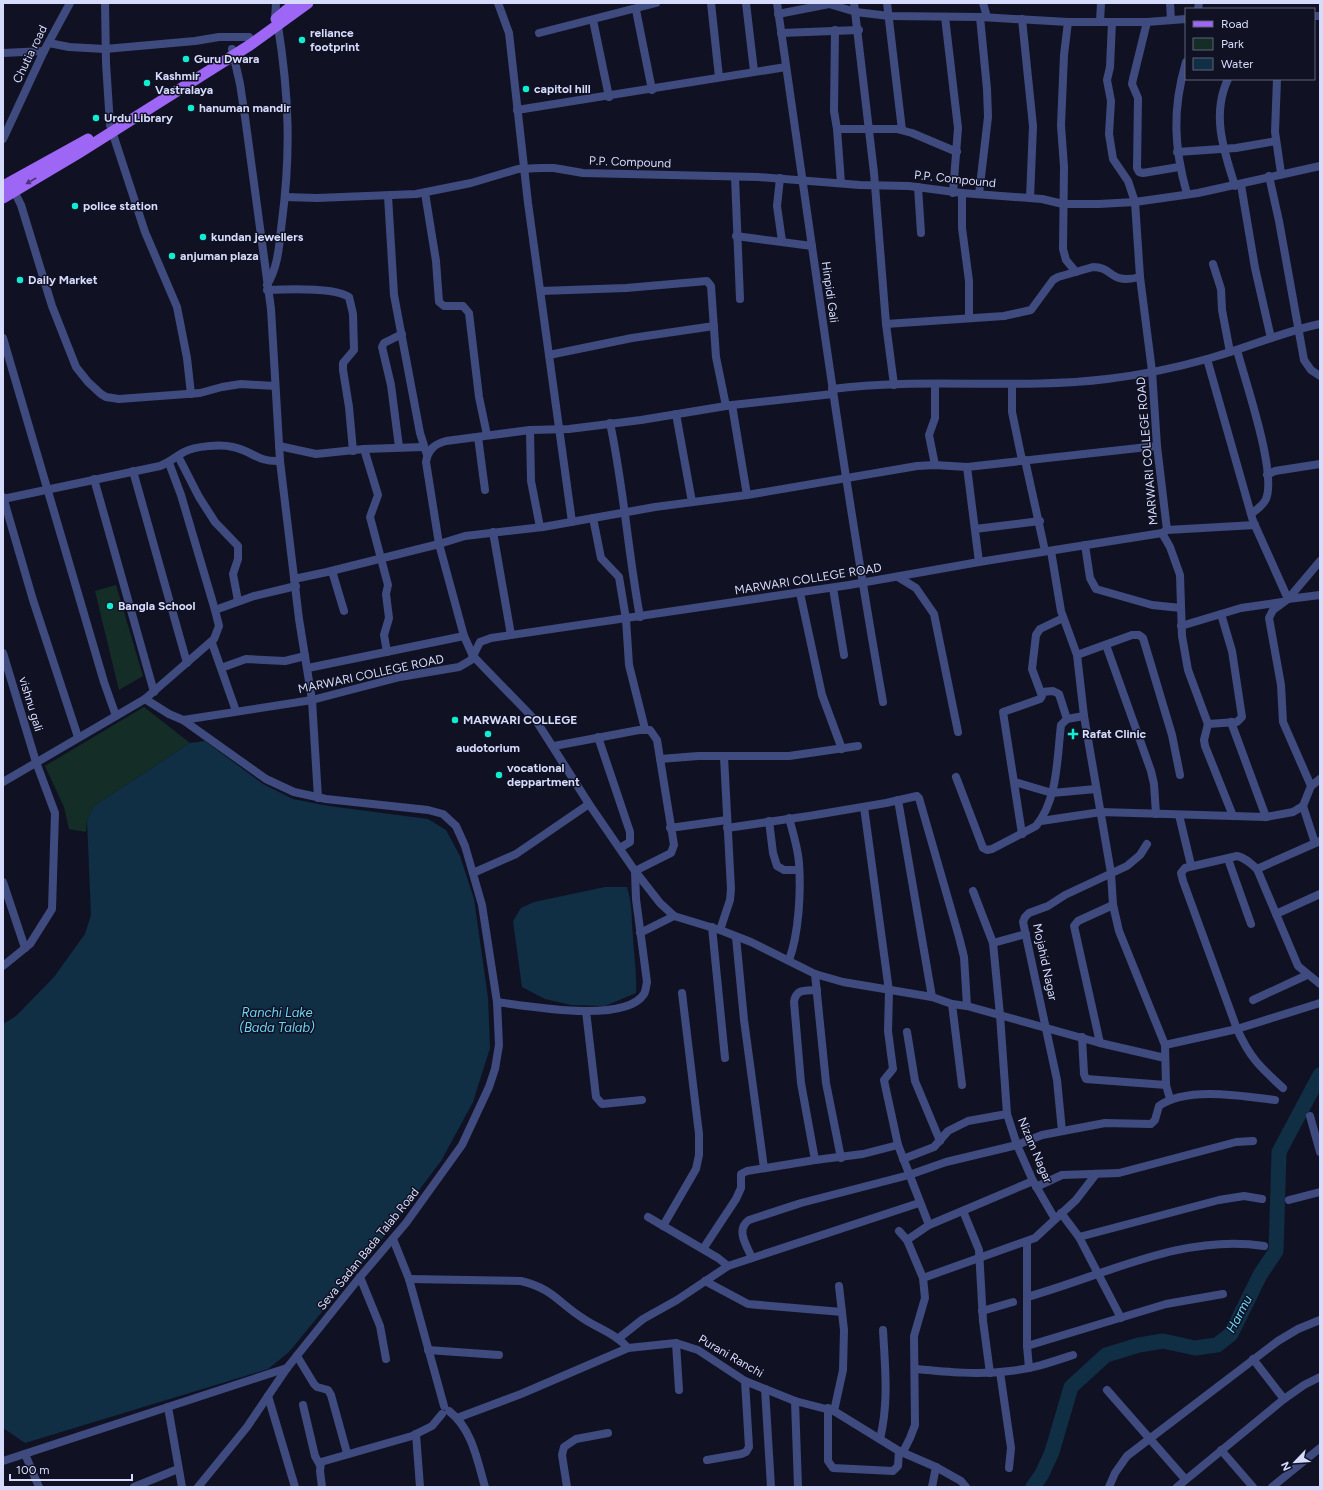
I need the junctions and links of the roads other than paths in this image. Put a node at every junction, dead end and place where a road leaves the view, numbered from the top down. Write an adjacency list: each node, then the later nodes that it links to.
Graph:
1 (70, 3): 36 (street, Chutia road)
2 (105, 3): 37 (street)
3 (276, 3): 30 (street)
4 (295, 3): 30 (main road)
5 (308, 3): 30 (main road)
6 (498, 3): 49 (street)
7 (656, 3): 16 (street)
8 (710, 3): 44 (street)
9 (746, 3): 43 (street)
10 (776, 3): 18 (street, Hinpidi Gali)
11 (854, 3): 17 (street)
12 (887, 3): 19 (street)
13 (983, 3): 21 (street)
14 (1101, 3): 27 (street)
15 (1170, 3): 25 (street)
16 (636, 10): 24 (street); 47 (street)
17 (856, 12): 18 (street); 19 (street); 32 (street)
18 (778, 14): 34 (street, Hinpidi Gali)
19 (890, 16): 20 (street); 53 (street)
20 (945, 17): 21 (street); 57 (street)
21 (983, 17): 22 (street); 75 (street)
22 (1022, 19): 26 (street); 80 (street)
23 (1185, 19): 25 (street)
24 (593, 20): 33 (street); 48 (street)
25 (1171, 20): 29 (street)
26 (1068, 22): 27 (street); 82 (street)
27 (1100, 22): 28 (street)
28 (1112, 22): 29 (street); 81 (street, MARWARI COLLEGE ROAD)
29 (1147, 22): 60 (street)
30 (277, 23): 35 (main road); 39 (main road); 78 (street)
31 (835, 30): 32 (street); 34 (street); 51 (street)
32 (859, 30): 52 (street)
33 (539, 33)
34 (781, 34): 42 (street, Hinpidi Gali)
35 (249, 37): 37 (street); 39 (main road)
36 (48, 43): 37 (street); 38 (street, Chutia road)
37 (106, 49): 50 (street)
38 (44, 51): 40 (street); 54 (street, Chutia road)
39 (233, 52): 50 (main road); 90 (street)
40 (3, 53)
41 (1185, 66): 58 (street)
42 (786, 67): 43 (street); 66 (street, Hinpidi Gali)
43 (754, 71): 44 (street)
44 (719, 77): 47 (street)
45 (1228, 80): 56 (street)
46 (1277, 80): 55 (street)
47 (652, 90): 48 (street)
48 (609, 96): 49 (street)
49 (517, 110): 61 (street)
50 (111, 128): 70 (main road); 72 (main road, one-way to 72); 111 (street)
51 (837, 128): 52 (street); 67 (street)
52 (869, 128): 53 (street); 68 (street)
53 (902, 130): 57 (street)
54 (3, 139)
55 (1276, 141): 56 (street); 62 (street)
56 (1223, 150): 58 (street); 69 (street)
57 (957, 152): 74 (street)
58 (1177, 152): 60 (street)
59 (1320, 166): 62 (street, P.P. Compound)
60 (1179, 167): 76 (street)
61 (524, 169): 64 (street, P.P. Compound); 73 (street, P.P. Compound); 91 (street)
62 (1281, 173): 63 (street, P.P. Compound)
63 (1269, 176): 69 (street, P.P. Compound); 97 (street)
64 (735, 177): 65 (street, P.P. Compound); 84 (street)
65 (780, 178): 66 (street, P.P. Compound); 85 (street)
66 (803, 179): 67 (street, P.P. Compound); 86 (street, Hinpidi Gali)
67 (841, 183): 68 (street, P.P. Compound)
68 (876, 185): 71 (street, P.P. Compound); 94 (street)
69 (1238, 185): 76 (street, P.P. Compound); 100 (street)
70 (3, 186)
71 (918, 187): 74 (street, P.P. Compound); 83 (street)
72 (14, 191): 79 (main road); 111 (street)
73 (425, 193): 77 (street, P.P. Compound); 117 (street)
74 (958, 193): 75 (street, P.P. Compound); 93 (street)
75 (979, 194): 80 (street, P.P. Compound)
76 (1187, 194): 81 (street, P.P. Compound)
77 (388, 196): 78 (street, P.P. Compound); 98 (street)
78 (285, 197): 90 (street)
79 (3, 198)
80 (1030, 198): 82 (street, P.P. Compound)
81 (1135, 202): 82 (street, P.P. Compound); 89 (street, MARWARI COLLEGE ROAD)
82 (1064, 204): 88 (street)
83 (921, 233)
84 (736, 236): 85 (street); 92 (street)
85 (782, 241): 86 (street)
86 (812, 246): 110 (street, Hinpidi Gali)
87 (1213, 264): 101 (street)
88 (1076, 272): 89 (street); 93 (street)
89 (1140, 277): 104 (street, MARWARI COLLEGE ROAD)
90 (267, 287): 109 (street); 123 (street)
91 (541, 290): 96 (street); 102 (street)
92 (740, 300)
93 (968, 317): 94 (street)
94 (886, 324): 108 (street)
95 (1320, 324): 97 (street)
96 (714, 326): 102 (street); 112 (street)
97 (1299, 329): 100 (street); 105 (street)
98 (402, 334): 121 (street); 124 (street)
99 (3, 338): 136 (street)
100 (1271, 338): 101 (street)
101 (1234, 351): 103 (street); 133 (street)
102 (549, 355): 115 (street)
103 (1207, 359): 104 (street); 142 (street)
104 (1152, 371): 107 (street); 120 (street, MARWARI COLLEGE ROAD)
105 (1320, 376)
106 (935, 384): 107 (street); 108 (street); 130 (street)
107 (1012, 384): 126 (street)
108 (894, 385): 110 (street)
109 (275, 386): 111 (street); 119 (street)
110 (832, 391): 112 (street); 134 (street, Hinpidi Gali)
111 (191, 394)
112 (729, 406): 113 (street); 138 (street)
113 (676, 414): 114 (street); 140 (street)
114 (610, 423): 115 (street); 141 (street)
115 (558, 429): 116 (street); 145 (street)
116 (530, 430): 117 (street); 147 (street)
117 (487, 435): 118 (street)
118 (478, 436): 124 (street); 137 (street)
119 (279, 446): 123 (street); 127 (street)
120 (1158, 446): 126 (street); 149 (street, MARWARI COLLEGE ROAD)
121 (399, 447): 122 (street); 124 (street)
122 (364, 449): 123 (street); 154 (street)
123 (353, 451)
124 (426, 451): 151 (street)
125 (178, 456): 127 (street); 128 (street); 165 (street)
126 (1024, 460): 131 (street); 144 (street)
127 (280, 461): 159 (street)
128 (169, 463): 132 (street); 167 (street)
129 (1320, 464): 133 (street)
130 (935, 465): 131 (street); 134 (street)
131 (967, 467): 148 (street)
132 (132, 471): 135 (street); 184 (street)
133 (1267, 475): 142 (street)
134 (846, 478): 138 (street); 160 (street, Hinpidi Gali)
135 (94, 479): 136 (street); 187 (street)
136 (47, 489): 139 (street); 193 (street)
137 (485, 490)
138 (747, 495): 140 (street)
139 (3, 498): 202 (street)
140 (692, 502): 141 (street)
141 (626, 512): 143 (street); 170 (street)
142 (1251, 514): 146 (street)
143 (593, 518): 145 (street); 172 (street)
144 (1040, 521): 148 (street); 153 (street)
145 (572, 522): 147 (street)
146 (1255, 525): 149 (street); 164 (street)
147 (540, 527): 150 (street)
148 (975, 529): 156 (street)
149 (1164, 531): 152 (street, MARWARI COLLEGE ROAD); 166 (street)
150 (493, 532): 151 (street); 174 (street)
151 (439, 544): 154 (street); 175 (street)
152 (1086, 545): 153 (street, MARWARI COLLEGE ROAD); 166 (street)
153 (1048, 551): 156 (street, MARWARI COLLEGE ROAD); 171 (street)
154 (381, 559): 157 (street); 178 (street)
155 (1320, 561): 164 (street)
156 (979, 562): 158 (street, MARWARI COLLEGE ROAD)
157 (332, 571): 159 (street); 168 (street)
158 (898, 577): 160 (street, MARWARI COLLEGE ROAD); 200 (street)
159 (295, 582): 165 (street); 182 (street)
160 (862, 583): 161 (street, MARWARI COLLEGE ROAD); 191 (street, Hinpidi Gali)
161 (833, 588): 162 (street, MARWARI COLLEGE ROAD); 180 (street)
162 (800, 593): 170 (street, MARWARI COLLEGE ROAD); 205 (street)
163 (1320, 595): 164 (street)
164 (1286, 600): 169 (street); 214 (street)
165 (238, 601): 167 (street)
166 (1181, 608): 173 (street)
167 (215, 610): 176 (street)
168 (344, 611)
169 (1221, 614): 173 (street); 197 (street)
170 (640, 617): 172 (street, MARWARI COLLEGE ROAD)
171 (1063, 618): 181 (street); 188 (street)
172 (626, 619): 174 (street, MARWARI COLLEGE ROAD); 199 (street)
173 (1181, 626): 198 (street)
174 (511, 635): 183 (street, MARWARI COLLEGE ROAD)
175 (464, 636): 178 (street); 183 (street)
176 (212, 643): 184 (street); 185 (street)
177 (1106, 645): 181 (street); 209 (street); 223 (street)
178 (387, 652): 186 (street)
179 (3, 653): 208 (street, vishnu gali)
180 (844, 655)
181 (1077, 655): 194 (street)
182 (306, 656): 185 (street); 186 (street)
183 (473, 656): 190 (street, MARWARI COLLEGE ROAD); 203 (street)
184 (187, 663): 187 (street)
185 (221, 668): 192 (street)
186 (308, 668): 190 (street)
187 (154, 692): 189 (street)
188 (1042, 692): 195 (street); 213 (street)
189 (145, 699): 193 (street); 196 (street)
190 (312, 700): 192 (street, MARWARI COLLEGE ROAD); 217 (street)
191 (883, 702)
192 (236, 711): 196 (street, MARWARI COLLEGE ROAD)
193 (116, 716): 202 (street)
194 (1084, 716): 195 (street); 215 (street)
195 (1067, 719): 216 (street)
196 (183, 720): 217 (street, Seva Sadan Bada Talab Road)
197 (1231, 722): 198 (street); 226 (street)
198 (1208, 724): 225 (street)
199 (645, 729): 201 (street); 207 (street)
200 (958, 732)
201 (598, 737): 203 (street); 235 (street)
202 (78, 738): 208 (street)
203 (554, 746): 219 (street)
204 (858, 746): 205 (street)
205 (842, 749): 206 (street)
206 (724, 756): 207 (street); 230 (street)
207 (660, 759): 231 (street)
208 (36, 762): 212 (street); 255 (street, vishnu gali)
209 (1180, 775)
210 (956, 777): 232 (street)
211 (1320, 779): 214 (street)
212 (3, 782)
213 (1015, 782): 216 (street); 232 (street)
214 (1312, 786): 220 (street)
215 (1096, 789): 216 (street); 222 (street)
216 (1052, 794): 229 (street)
217 (318, 798): 241 (street, Seva Sadan Bada Talab Road)
218 (898, 800): 221 (street); 264 (street); 269 (street)
219 (590, 804): 235 (street); 241 (street)
220 (1302, 806): 226 (street); 233 (street)
221 (864, 807): 227 (street); 262 (street)
222 (1101, 812): 223 (street); 229 (street); 242 (street)
223 (1156, 814): 224 (street)
224 (1180, 815): 225 (street); 237 (street)
225 (1233, 816): 226 (street)
226 (1266, 817)
227 (789, 818): 228 (street); 239 (street)
228 (769, 820): 230 (street); 239 (street)
229 (1041, 821): 232 (street)
230 (727, 824): 231 (street); 250 (street)
231 (670, 828): 240 (street)
232 (1022, 834)
233 (1318, 842): 238 (street)
234 (1147, 844): 242 (street, Mojahid Nagar)
235 (620, 848): 240 (street)
236 (1228, 859): 237 (street); 238 (street); 249 (street)
237 (1191, 865): 273 (street)
238 (1257, 869): 247 (street)
239 (800, 870): 256 (street)
240 (635, 871): 248 (street); 251 (street)
241 (473, 873): 266 (street, Seva Sadan Bada Talab Road)
242 (1111, 873): 246 (street); 252 (street, Mojahid Nagar)
243 (3, 882): 255 (street)
244 (972, 891): 254 (street, Nizam Nagar)
245 (1320, 894): 247 (street)
246 (1113, 905): 276 (street); 277 (street)
247 (1276, 914): 259 (street)
248 (674, 916): 250 (street); 251 (street)
249 (1251, 924)
250 (716, 929): 253 (street); 278 (street)
251 (640, 933): 270 (street)
252 (1026, 934): 254 (street); 272 (street, Mojahid Nagar)
253 (736, 937): 256 (street); 297 (street)
254 (993, 943): 271 (street, Nizam Nagar)
255 (25, 948): 257 (street, vishnu gali)
256 (789, 960): 258 (street)
257 (3, 966)
258 (815, 974): 261 (street); 262 (street)
259 (1307, 975): 260 (street); 265 (street)
260 (1320, 984)
261 (817, 990): 294 (street); 296 (street)
262 (889, 991): 264 (street); 292 (street)
263 (682, 992): 309 (street)
264 (932, 997): 268 (street)
265 (1253, 1000)
266 (497, 1002): 270 (street); 312 (street, Seva Sadan Bada Talab Road)
267 (1320, 1003): 273 (street)
268 (952, 1004): 269 (street); 280 (street)
269 (967, 1006): 271 (street)
270 (586, 1011): 284 (street)
271 (1000, 1014): 272 (street); 286 (street, Nizam Nagar)
272 (1047, 1028): 275 (street); 288 (street, Mojahid Nagar)
273 (1237, 1029): 277 (street); 282 (street)
274 (907, 1032): 289 (street)
275 (1082, 1037): 276 (street); 281 (street)
276 (1100, 1042): 279 (street)
277 (1165, 1045): 279 (street)
278 (725, 1058)
279 (1165, 1058): 281 (street)
280 (962, 1085)
281 (1166, 1085): 283 (street)
282 (1283, 1088)
283 (1170, 1099): 285 (street); 288 (street)
284 (642, 1100)
285 (1275, 1100)
286 (1007, 1114): 289 (street); 291 (street, Nizam Nagar)
287 (1310, 1116): 293 (street)
288 (1062, 1131): 291 (street)
289 (940, 1141): 295 (street)
290 (1253, 1141): 298 (street)
291 (1017, 1145): 299 (street); 300 (street, Nizam Nagar)
292 (898, 1146): 294 (street); 295 (street)
293 (1320, 1152)
294 (841, 1158): 296 (street)
295 (902, 1159): 299 (street)
296 (815, 1160): 297 (street)
297 (764, 1168): 316 (street)
298 (1096, 1174): 300 (street); 306 (street)
299 (910, 1175): 304 (street); 317 (street)
300 (1035, 1184): 305 (street); 306 (street, Nizam Nagar)
301 (1320, 1192): 303 (street)
302 (1262, 1199): 311 (street)
303 (1289, 1200)
304 (919, 1203): 308 (street); 317 (street)
305 (963, 1211): 308 (street); 318 (street)
306 (1058, 1216): 311 (street, Nizam Nagar); 314 (street)
307 (648, 1217): 309 (street)
308 (929, 1225): 313 (street)
309 (663, 1226): 316 (street)
310 (899, 1231): 313 (street)
311 (1079, 1237): 320 (street, Nizam Nagar)
312 (393, 1239): 321 (street, Seva Sadan Bada Talab Road); 323 (street)
313 (907, 1240): 322 (street)
314 (1027, 1242): 318 (street); 327 (street)
315 (1264, 1246): 320 (street)
316 (703, 1249): 319 (street)
317 (752, 1258): 319 (street)
318 (978, 1260): 322 (street); 329 (street)
319 (728, 1266): 324 (street)
320 (1099, 1272): 327 (street); 331 (street, Nizam Nagar)
321 (360, 1277): 340 (street, Seva Sadan Bada Talab Road); 342 (street)
322 (923, 1278): 346 (street)
323 (408, 1279): 334 (street); 338 (street)
324 (705, 1281): 330 (street); 334 (street)
325 (839, 1286): 330 (street)
326 (1223, 1294): 331 (street)
327 (1027, 1297): 336 (street)
328 (1013, 1302): 329 (street)
329 (982, 1311): 348 (street)
330 (842, 1312): 360 (street)
331 (1121, 1318): 336 (street)
332 (1320, 1320): 343 (street)
333 (883, 1330): 364 (street)
334 (619, 1338): 337 (street)
335 (676, 1343): 337 (street, Purani Ranchi); 350 (street, Purani Ranchi); 352 (street)
336 (1027, 1346): 345 (street)
337 (628, 1348): 361 (street, Purani Ranchi)
338 (428, 1350): 339 (street); 359 (street)
339 (499, 1355)
340 (297, 1356): 344 (street, Seva Sadan Bada Talab Road); 369 (street)
341 (1073, 1356): 345 (street)
342 (386, 1359)
343 (1253, 1359): 355 (street); 365 (street)
344 (288, 1368): 354 (street, Seva Sadan Bada Talab Road); 358 (street)
345 (1029, 1368): 347 (street)
346 (916, 1369): 348 (street); 368 (street)
347 (1000, 1372): 348 (street); 375 (street)
348 (990, 1373)
349 (1320, 1377): 355 (street)
350 (745, 1381): 351 (street, Purani Ranchi); 371 (street)
351 (765, 1389): 356 (street, Purani Ranchi); 387 (street)
352 (679, 1390)
353 (1107, 1390): 365 (street)
354 (268, 1396): 381 (street, Seva Sadan Bada Talab Road); 382 (street)
355 (1284, 1399): 367 (street)
356 (795, 1401): 360 (street, Purani Ranchi); 388 (street)
357 (303, 1405): 373 (street)
358 (168, 1407): 370 (street); 376 (street)
359 (445, 1410): 361 (street); 363 (street)
360 (831, 1410): 364 (street, Purani Ranchi); 368 (street)
361 (458, 1418): 385 (street)
362 (608, 1433): 386 (street)
363 (416, 1434): 369 (street); 384 (street)
364 (880, 1439): 368 (street, Purani Ranchi)
365 (1150, 1439): 377 (street); 391 (street)
366 (1320, 1448): 394 (street)
367 (1221, 1450): 377 (street); 393 (street)
368 (901, 1451): 374 (street, Purani Ranchi)
369 (347, 1453): 373 (street)
370 (25, 1454): 372 (street); 378 (street)
371 (707, 1460)
372 (3, 1461)
373 (320, 1465): 383 (street)
374 (936, 1467): 389 (street); 390 (street, Purani Ranchi)
375 (1010, 1468)
376 (178, 1469): 379 (street); 380 (street)
377 (1185, 1479): 392 (street)
378 (39, 1487)
379 (134, 1487)
380 (182, 1487)
381 (198, 1487)
382 (295, 1487)
383 (322, 1487)
384 (420, 1487)
385 (485, 1487)
386 (568, 1487)
387 (771, 1487)
388 (798, 1487)
389 (932, 1487)
390 (966, 1487)
391 (1109, 1487)
392 (1177, 1487)
393 (1253, 1487)
394 (1272, 1487)

